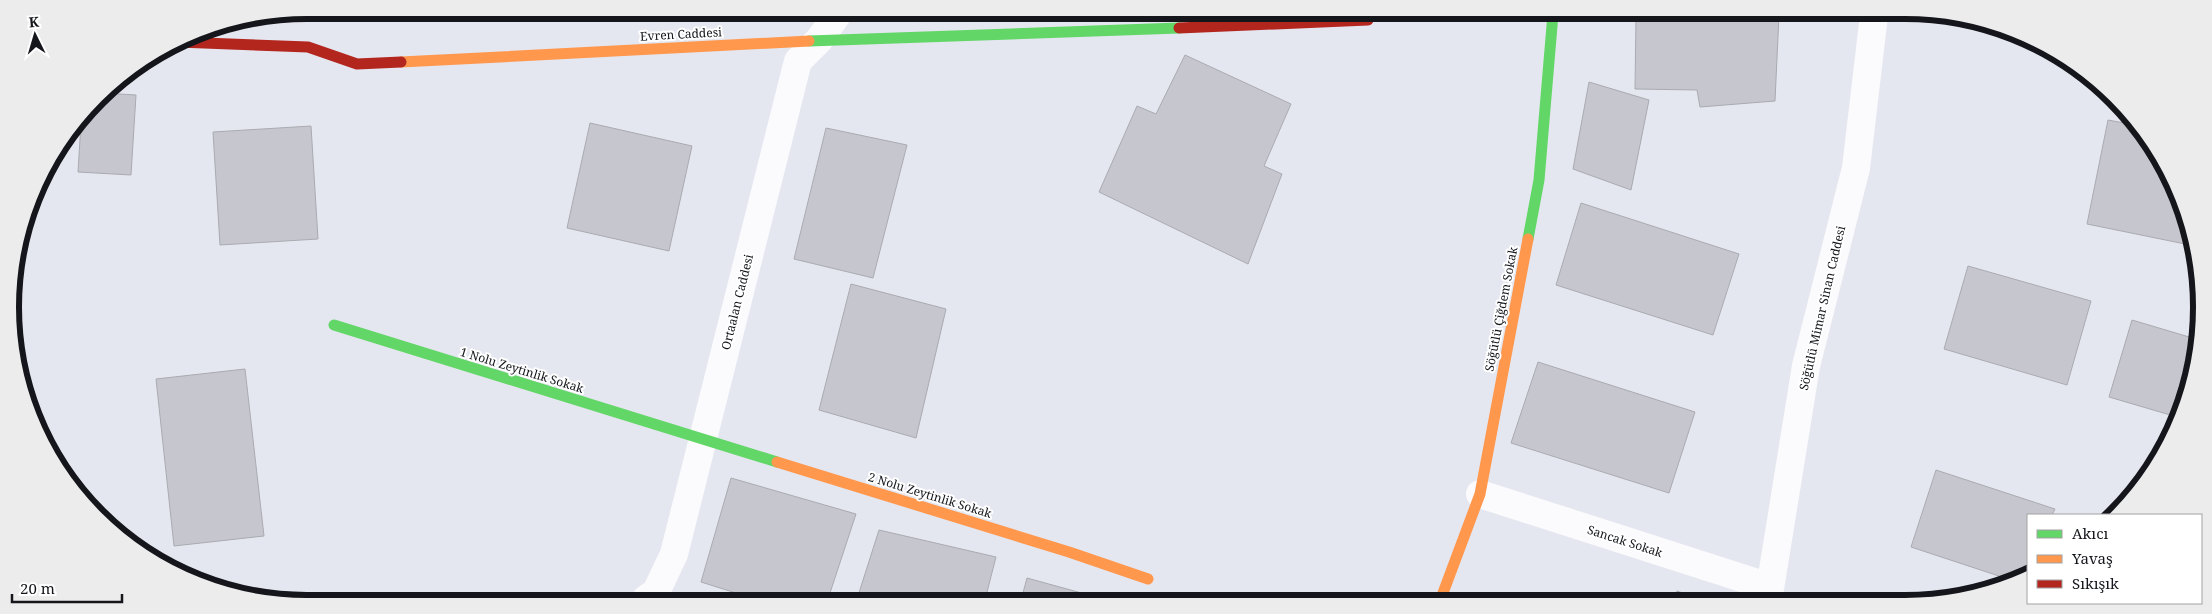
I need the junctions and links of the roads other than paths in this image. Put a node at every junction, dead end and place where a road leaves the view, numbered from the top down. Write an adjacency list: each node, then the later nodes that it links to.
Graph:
1 (834, 19): 5 (street, Ortaalan Caddesi)
2 (1553, 19): 9 (street, Söğütlü Çiğdem Sokak)
3 (1874, 19): 11 (street, Söğütlü Mimar Sinan Caddesi)
4 (1368, 20): 5 (street, Evren Caddesi)
5 (820, 40): 6 (street, Evren Caddesi); 8 (street, Ortaalan Caddesi)
6 (193, 43)
7 (334, 325): 8 (street, 1 Nolu Zeytinlik Sokak)
8 (702, 440): 10 (street, 2 Nolu Zeytinlik Sokak); 12 (street, Ortaalan Caddesi)
9 (1480, 494): 11 (street, Sancak Sokak); 13 (street, Söğütlü Çiğdem Sokak)
10 (1148, 580)
11 (1769, 594)
12 (652, 595)
13 (1442, 595)

